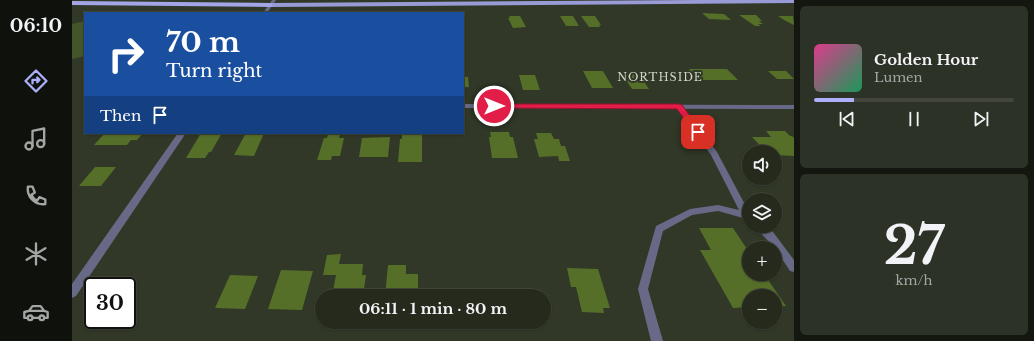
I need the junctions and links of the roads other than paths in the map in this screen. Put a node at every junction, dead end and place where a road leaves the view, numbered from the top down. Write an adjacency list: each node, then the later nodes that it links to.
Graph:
1 (272, 2): 2 (main road); 3 (highway); 4 (street)
2 (794, 2)
3 (72, 3)
4 (266, 12)
5 (464, 106): 6 (street)
6 (679, 106): 7 (street); 9 (street)
7 (794, 106)
8 (181, 134): 13 (street)
9 (742, 207)
10 (742, 215): 14 (street)
11 (768, 233): 12 (street)
12 (794, 268)
13 (72, 293)
14 (657, 341)

